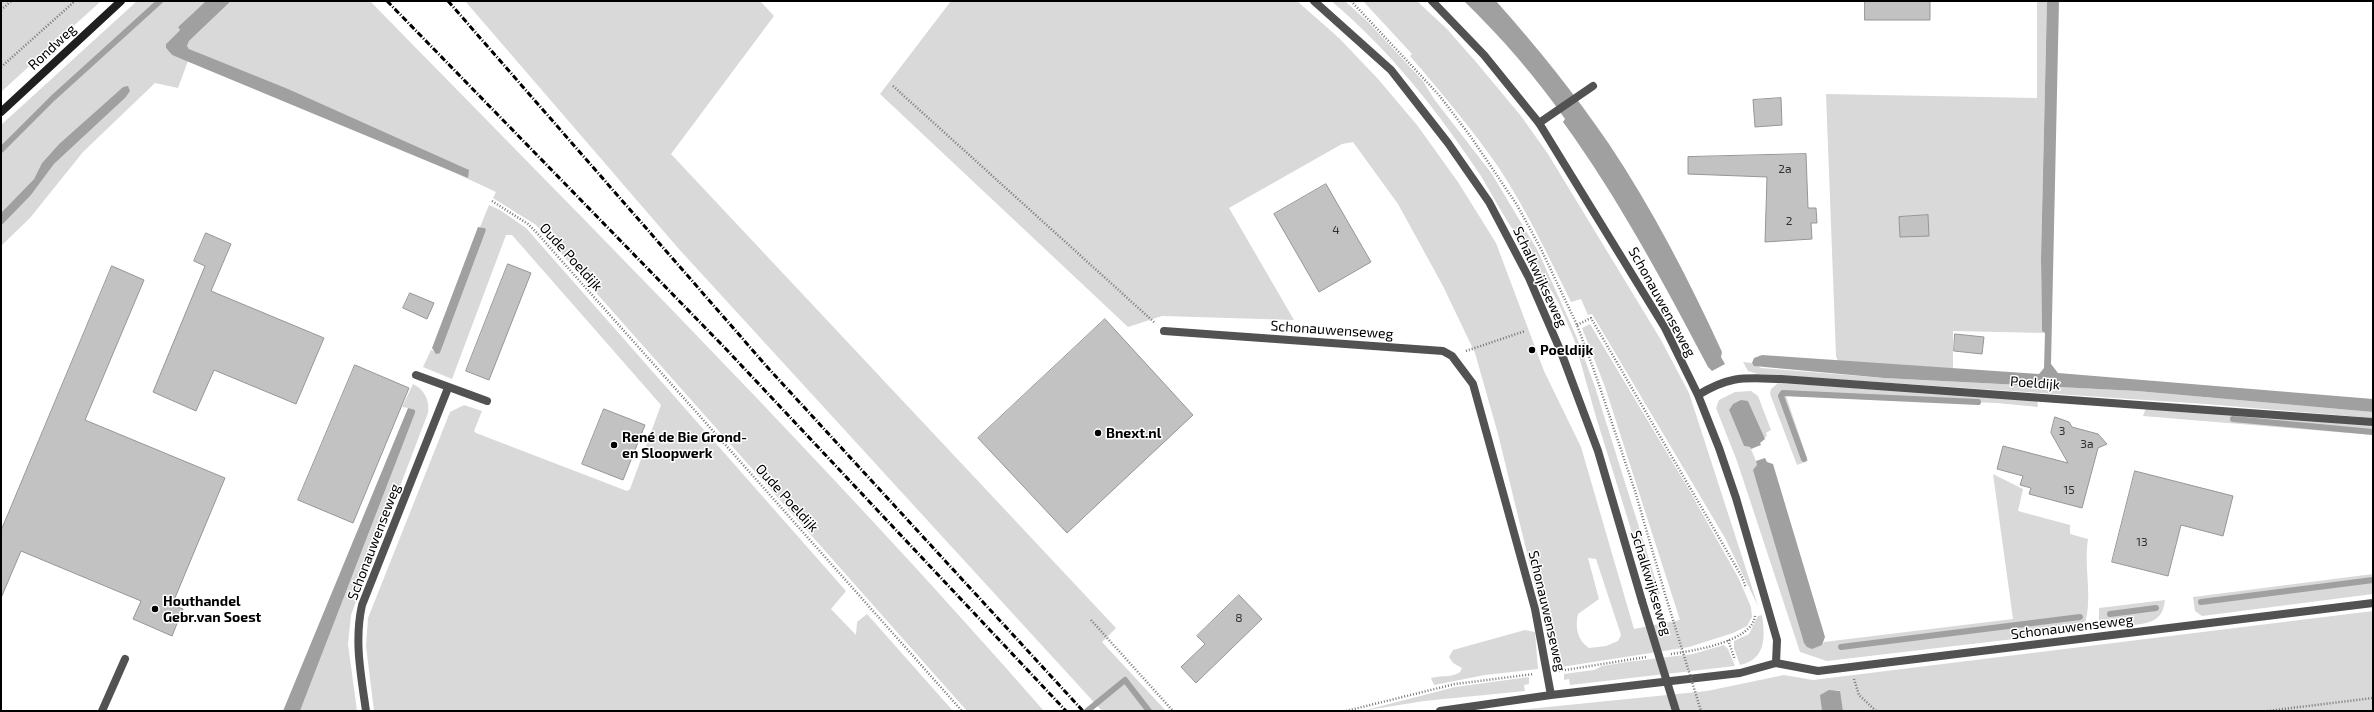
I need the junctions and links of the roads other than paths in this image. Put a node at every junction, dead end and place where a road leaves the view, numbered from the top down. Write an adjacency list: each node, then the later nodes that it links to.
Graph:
1 (121, 1): 5 (main road, Rondweg)
2 (1314, 1): 20 (street, Schalkwijkseweg, bridge)
3 (1432, 1): 6 (street, Schonauwenseweg)
4 (1593, 86): 6 (street)
5 (1, 112)
6 (1539, 123): 10 (street, Schonauwenseweg)
7 (1164, 331): 16 (street, Schonauwenseweg)
8 (416, 375): 9 (street)
9 (448, 388): 11 (street); 18 (street, Schonauwenseweg)
10 (1698, 395): 12 (street, Poeldijk); 15 (street, Schonauwenseweg)
11 (488, 401)
12 (2373, 422)
13 (2373, 603): 15 (street, Schonauwenseweg)
14 (125, 659): 17 (street)
15 (1776, 663): 16 (street, Schonauwenseweg)
16 (1551, 695): 19 (street, Schonauwenseweg)
17 (102, 711)
18 (366, 711)
19 (1440, 711)
20 (1676, 711)

